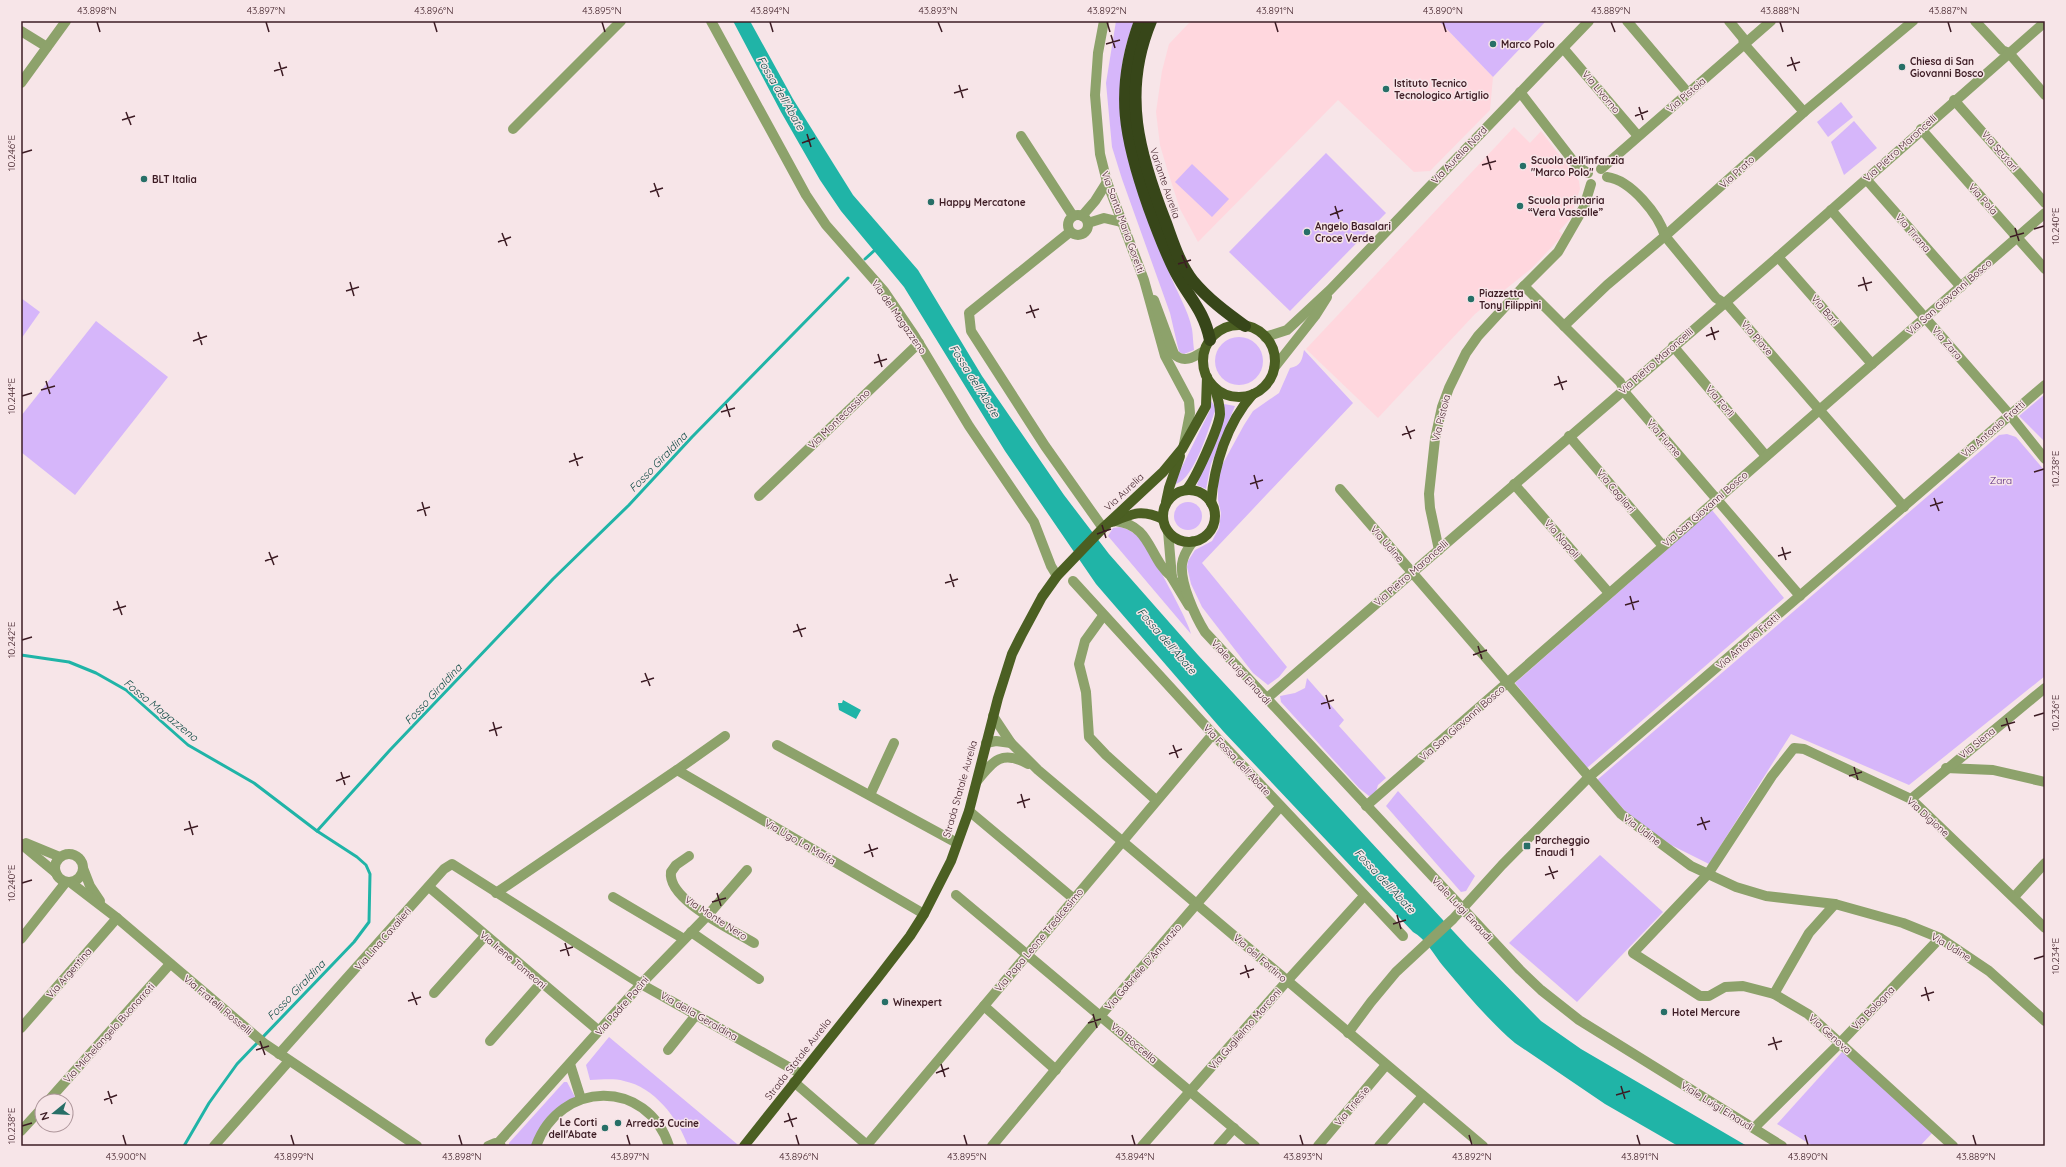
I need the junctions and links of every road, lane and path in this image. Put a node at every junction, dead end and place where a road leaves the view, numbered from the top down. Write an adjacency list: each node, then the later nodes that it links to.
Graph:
1 (66, 21): 17 (street)
2 (622, 21): 26 (street)
3 (711, 21): 55 (street, Via del Magazzeno)
4 (1104, 21): 33 (street, Via Santa Maria Goretti)
5 (1140, 21): 54 (highway)
6 (1151, 21): 51 (highway, Variante Aurelia)
7 (1588, 21): 18 (street, Via Aurelia Nord)
8 (1627, 21): 22 (street)
9 (1730, 21): 16 (street)
10 (1771, 21): 16 (street, Via Pistoia)
11 (1913, 21): 25 (street, Via Prato)
12 (1975, 21): 19 (street)
13 (2041, 25): 15 (street); 19 (street, Via Pietro Maroncelli)
14 (21, 31): 17 (street)
15 (2045, 36)
16 (1744, 44): 22 (street, Via Pistoia); 25 (street)
17 (47, 47): 20 (street)
18 (1563, 48): 21 (street, Via Aurelia Nord); 29 (street, Via Livorno)
19 (2009, 53): 23 (street); 24 (street, Via Pietro Maroncelli)
20 (21, 83)
21 (1520, 92): 31 (street); 48 (street, Via Aurelia Nord)
22 (1688, 93): 29 (street, Via Pistoia)
23 (2045, 95)
24 (1954, 100): 27 (street, Via Pietro Maroncelli); 35 (street, Via Scutari)
25 (1804, 112): 41 (street, Via Prato)
26 (513, 129)
27 (1921, 129): 32 (street, Via Pietro Maroncelli); 42 (street, Via Pola)
28 (1021, 136): 38 (street)
29 (1638, 136): 30 (street, Via Pistoia)
30 (1604, 173): 31 (street); 34 (street); 41 (street, Via Piave)
31 (1588, 174): 34 (street)
32 (1866, 179): 36 (street, Via Pietro Maroncelli); 47 (street, Via Tirana)
33 (1107, 182): 38 (street); 39 (street, Via Santa Maria Goretti)
34 (1591, 184): 46 (street, Via Pistoia)
35 (2045, 203)
36 (1831, 210): 43 (street, Via Pietro Maroncelli); 50 (street, Via Zara)
37 (2045, 214): 42 (street, Via San Giovanni Bosco)
38 (1081, 218): 39 (street); 40 (street); 40 (street)
39 (1121, 222): 45 (street, Via Santa Maria Goretti)
40 (1070, 232): 80 (street)
41 (1665, 236): 49 (street, Via Piave); 52 (street, Via Prato)
42 (2017, 237): 44 (street, Via Pola); 47 (street, Via San Giovanni Bosco)
43 (1778, 257): 49 (street, Via Pietro Maroncelli); 58 (street, Via Bari)
44 (2045, 269)
45 (1144, 280): 57 (street, Via Santa Maria Goretti); 68 (street, Via Santa Maria Goretti)
46 (1524, 286): 52 (street, Via Fiume); 84 (street, Via Pistoia)
47 (1961, 287): 50 (street, Via San Giovanni Bosco)
48 (1330, 290): 53 (street, Via Aurelia Nord); 59 (street, Via Aurelia Nord)
49 (1724, 302): 56 (street, Via Pietro Maroncelli); 65 (street, Via Piave)
50 (1925, 318): 58 (street, Via San Giovanni Bosco); 66 (street, Via Zara)
51 (1245, 326): 53 (main road); 54 (main road)
52 (1564, 326): 63 (street, Via Fiume)
53 (1265, 337): 59 (main road)
54 (1210, 340): 57 (main road)
55 (919, 343): 74 (street, Via Montecassino); 86 (street, Via del Magazzeno)
56 (1673, 346): 63 (street, Via Pietro Maroncelli); 69 (street, Via Forlì)
57 (1204, 351): 60 (main road)
58 (1872, 364): 65 (street, Via San Giovanni Bosco)
59 (1274, 368): 64 (main road)
60 (1207, 378): 62 (main road); 68 (main road, Via Aurelia)
61 (2045, 385): 66 (street, Via Antonio Fratti)
62 (1214, 387): 64 (main road); 73 (main road)
63 (1622, 390): 67 (street, Via Pietro Maroncelli); 75 (street, Via Fiume)
64 (1253, 394): 77 (main road)
65 (1820, 410): 69 (street, Via San Giovanni Bosco); 78 (street, Via Piave)
66 (2010, 415): 70 (street, Via Zara); 78 (street, Via Antonio Fratti)
67 (1569, 436): 71 (street, Via Pietro Maroncelli); 83 (street, Via Cagliari)
68 (1183, 447): 76 (main road, Via Aurelia); 80 (main road, Via Aurelia)
69 (1766, 456): 75 (street, Via San Giovanni Bosco)
70 (2045, 459)
71 (1514, 484): 84 (street, Via Pietro Maroncelli); 89 (street, Via Napoli)
72 (1340, 489): 85 (street, Via Udine)
73 (1186, 490): 76 (main road); 77 (main road)
74 (759, 496)
75 (1717, 499): 83 (street, Via San Giovanni Bosco); 90 (street, Via Fiume)
76 (1166, 503): 79 (main road)
77 (1211, 503): 82 (main road)
78 (1904, 507): 90 (street, Via Antonio Fratti)
79 (1163, 519): 80 (main road, Via Aurelia); 81 (main road)
80 (1106, 526): 86 (main road, Strada Statale Aurelia); 87 (street, Viale Luigi Einaudi)
81 (1168, 531): 82 (main road); 87 (street, Viale Luigi Einaudi)
82 (1193, 541): 91 (street, Viale Luigi Einaudi)
83 (1663, 546): 89 (street, Via San Giovanni Bosco)
84 (1439, 550): 85 (street, Via Pietro Maroncelli)
85 (1412, 572): 93 (street, Via Udine); 95 (street, Via Pietro Maroncelli)
86 (1057, 576): 96 (main road, Strada Statale Aurelia)
87 (1172, 578): 91 (street, Viale Luigi Einaudi)
88 (1073, 581): 92 (street, Via Fossa dell'Abate)
89 (1609, 594): 93 (street, Via San Giovanni Bosco)
90 (1800, 596): 107 (street, Via Antonio Fratti)
91 (1194, 612): 95 (street, Viale Luigi Einaudi)
92 (1103, 616): 97 (street, Via Fossa dell'Abate); 112 (street)
93 (1507, 684): 107 (street, Via Udine); 113 (street, Via San Giovanni Bosco)
94 (2045, 688): 104 (street, Via Siena)
95 (1266, 699): 113 (street, Viale Luigi Einaudi)
96 (993, 716): 100 (street, Via del Fortino); 101 (main road, Strada Statale Aurelia)
97 (1213, 734): 112 (street, Via Papa Leone Tredicesimo); 114 (street, Via Fossa dell'Abate)
98 (725, 736): 105 (street)
99 (894, 743): 110 (street)
100 (1011, 743): 101 (street); 106 (street, Via del Fortino)
101 (986, 744): 103 (street, Via del Fortino); 108 (main road, Strada Statale Aurelia)
102 (777, 745): 110 (street)
103 (1006, 756): 106 (street, Via del Fortino); 108 (street)
104 (1946, 768): 109 (street); 111 (street, Via Siena)
105 (677, 770): 129 (street); 139 (street, Via Ugo La Malfa)
106 (1038, 770): 117 (street, Via del Fortino)
107 (1589, 777): 126 (street, Via Udine); 137 (street, Via Antonio Fratti)
108 (977, 780): 115 (main road, Strada Statale Aurelia)
109 (2045, 782)
110 (870, 795): 118 (street)
111 (1910, 798): 126 (street, Via Digione); 133 (street, Via Digione)
112 (1156, 800): 117 (street, Via Papa Leone Tredicesimo)
113 (1366, 806): 137 (street, Viale Luigi Einaudi)
114 (1280, 807): 131 (street, Via Fossa dell'Abate); 135 (street, Via Gabriele D'Annunzio)
115 (969, 811): 118 (main road, Strada Statale Aurelia); 134 (street)
116 (21, 841): 121 (street)
117 (1122, 841): 134 (street, Via Papa Leone Tredicesimo); 135 (street, Via del Fortino)
118 (957, 843): 139 (main road, Strada Statale Aurelia)
119 (21, 844): 125 (street)
120 (689, 856): 140 (street, Via Monte Nero)
121 (60, 857): 123 (street); 125 (street)
122 (2045, 863): 133 (street)
123 (83, 868): 127 (street); 138 (street)
124 (747, 870): 140 (street, Via Padre Pacini)
125 (56, 873): 127 (street)
126 (1708, 874): 136 (street, Via Udine); 156 (street, Via Genova)
127 (68, 882): 138 (street, Via Fratelli Rosselli); 147 (street)
128 (429, 887): 129 (street, Via Lina Cavalieri); 143 (street, Via Irene Tomeoni); 167 (street, Via Lina Cavalieri)
129 (496, 893): 154 (street, Via della Geraldina)
130 (956, 895): 149 (street, Via Boccella)
131 (1364, 896): 145 (street, Via Fossa dell'Abate); 152 (street, Via Guglielmo Marconi)
132 (613, 897): 144 (street)
133 (2014, 897): 142 (street, Via Digione)
134 (1074, 899): 149 (street, Via Papa Leone Tredicesimo)
135 (1198, 904): 152 (street, Via del Fortino); 159 (street, Via Gabriele D'Annunzio)
136 (1835, 904): 146 (street, Via Udine); 156 (street)
137 (1462, 908): 163 (street, Via Antonio Fratti); 179 (street, Viale Luigi Einaudi)
138 (106, 910): 141 (street, Via Fratelli Rosselli)
139 (924, 914): 172 (main road, Strada Statale Aurelia)
140 (708, 915): 144 (street, Via Padre Pacini); 148 (street, Via Monte Nero)
141 (117, 918): 150 (street, Via Fratelli Rosselli); 161 (street, Via Argentina)
142 (2045, 928)
143 (485, 936): 153 (street, Via Irene Tomeoni); 155 (street)
144 (688, 936): 151 (street); 154 (street, Via Padre Pacini)
145 (1403, 936)
146 (1940, 938): 160 (street, Via Udine); 165 (street, Via Bologna)
147 (21, 939)
148 (754, 943)
149 (1028, 954): 157 (street, Via Papa Leone Tredicesimo); 159 (street, Via Boccella)
150 (170, 964): 167 (street, Via Fratelli Rosselli); 174 (street, Via Michelangelo Buonarroti)
151 (759, 979)
152 (1287, 980): 163 (street, Via del Fortino); 173 (street, Via Guglielmo Marconi)
153 (541, 983): 162 (street, Via Irene Tomeoni); 164 (street)
154 (641, 984): 158 (street, Via della Geraldina); 162 (street, Via Padre Pacini)
155 (434, 993)
156 (1774, 994): 165 (street, Via Genova)
157 (984, 1006): 171 (street); 187 (street, Via Papa Leone Tredicesimo)
158 (696, 1015): 166 (street); 172 (street, Via della Geraldina)
159 (1101, 1015): 171 (street, Via Gabriele D'Annunzio); 173 (street, Via Boccella)
160 (2045, 1021)
161 (21, 1028)
162 (599, 1031): 169 (street, Via Padre Pacini)
163 (1348, 1033): 170 (street, Via del Fortino)
164 (490, 1040)
165 (1840, 1043): 179 (street, Via Bologna); 196 (street, Via Genova)
166 (668, 1050)
167 (279, 1054): 168 (street, Via Fratelli Rosselli)
168 (289, 1061): 182 (street); 183 (street, Via Fratelli Rosselli)
169 (570, 1064): 176 (street); 181 (street, Via Padre Pacini)
170 (1386, 1065): 175 (street, Via del Fortino); 192 (street, Via Trieste)
171 (1056, 1070): 188 (street, Via Gabriele D'Annunzio)
172 (798, 1078): 186 (main road, Strada Statale Aurelia); 187 (street, Via della Geraldina)
173 (1191, 1092): 178 (street, Via Boccella); 189 (street, Via Guglielmo Marconi)
174 (55, 1093)
175 (1423, 1096): 193 (street); 194 (street, Via del Fortino)
176 (581, 1099): 184 (street); 185 (street)
177 (34, 1117): 180 (street)
178 (1234, 1128): 190 (street); 191 (street, Via Boccella)
179 (1754, 1128): 195 (street, Viale Luigi Einaudi)
180 (21, 1131)
181 (495, 1145)
182 (214, 1146)
183 (417, 1146)
184 (536, 1146)
185 (669, 1146)
186 (744, 1146)
187 (867, 1146)
188 (992, 1146)
189 (1142, 1146)
190 (1218, 1146)
191 (1255, 1146)
192 (1318, 1146)
193 (1379, 1146)
194 (1483, 1146)
195 (1782, 1146)
196 (1952, 1146)

